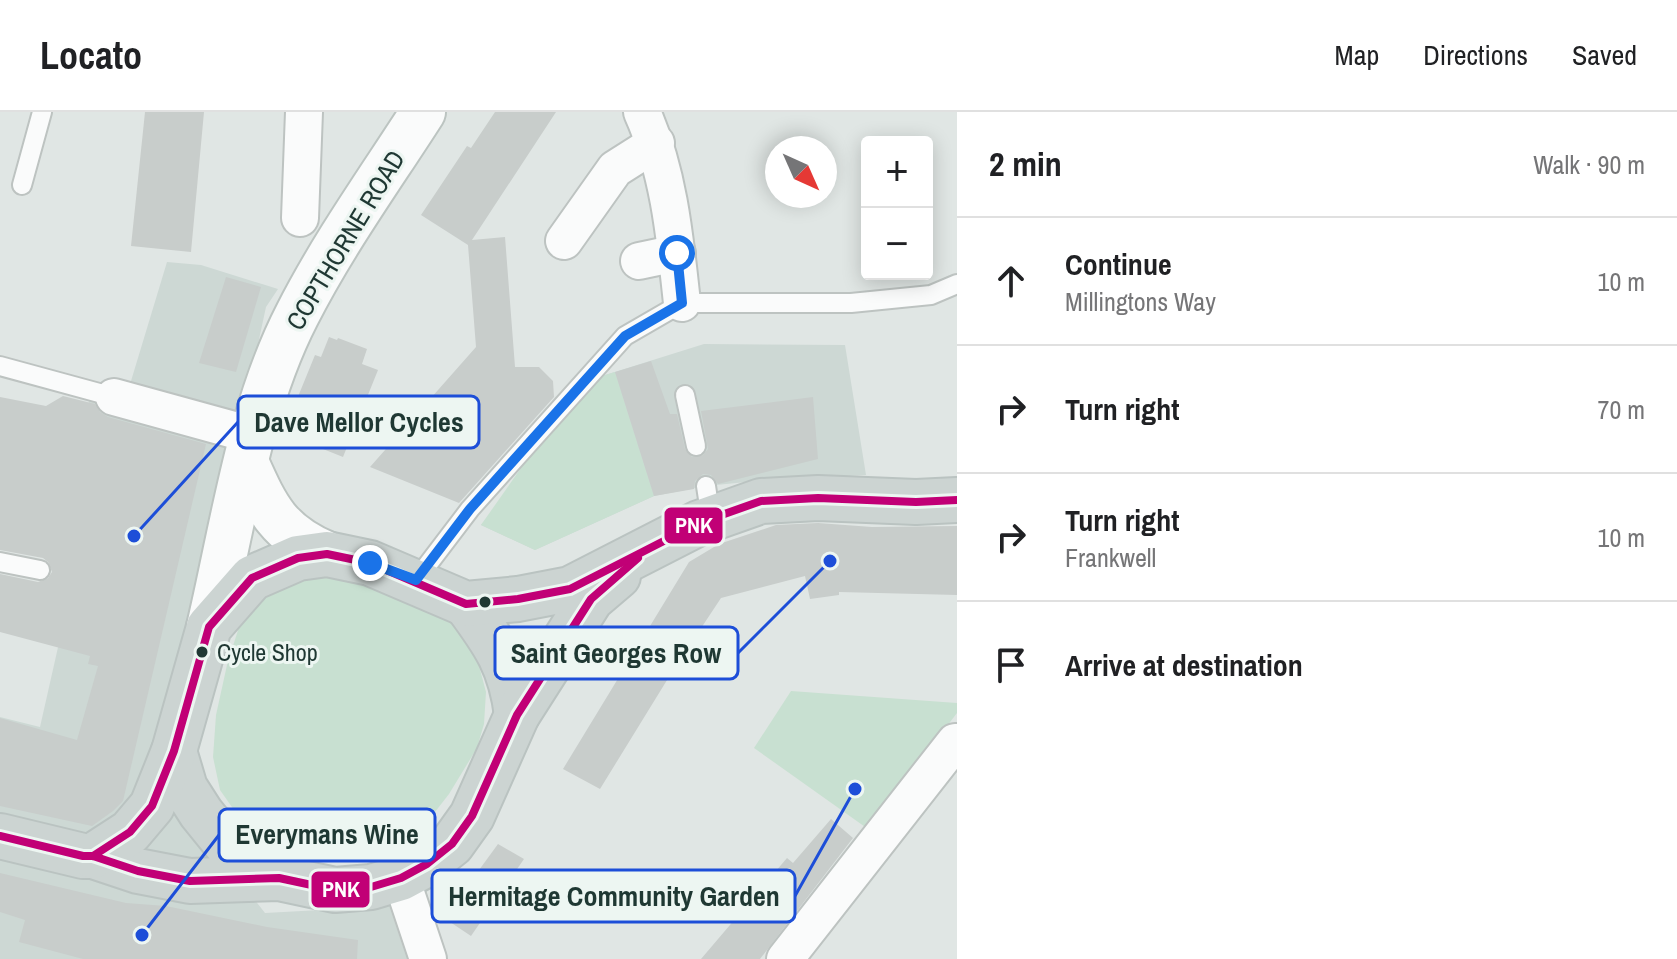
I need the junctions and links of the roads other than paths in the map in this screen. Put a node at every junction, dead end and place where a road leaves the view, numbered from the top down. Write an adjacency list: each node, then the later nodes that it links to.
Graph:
1 (42, 112): 5 (lane)
2 (304, 112): 6 (street)
3 (423, 112): 16 (main road, COPTHORNE ROAD)
4 (649, 128): 7 (street); 8 (street)
5 (22, 185)
6 (300, 218)
7 (564, 241)
8 (677, 253): 9 (street); 11 (street)
9 (639, 261)
10 (957, 284): 11 (lane)
11 (682, 303): 22 (lane)
12 (0, 366): 14 (lane)
13 (685, 395): 15 (lane)
14 (114, 397): 16 (street)
15 (696, 446)
16 (249, 449): 19 (main road); 24 (main road, COPTHORNE ROAD)
17 (957, 500): 18 (main road)
18 (644, 553): 23 (main road); 25 (main road)
19 (327, 554): 22 (main road); 24 (main road)
20 (0, 562): 21 (lane)
21 (40, 570)
22 (416, 580): 23 (main road)
23 (466, 604): 25 (main road)
24 (209, 627): 27 (main road)
25 (517, 715): 31 (main road)
26 (955, 742): 33 (street)
27 (174, 751): 29 (main road); 30 (main road)
28 (0, 836): 29 (main road)
29 (93, 856): 30 (main road)
30 (279, 878): 31 (main road)
31 (401, 878): 32 (street)
32 (428, 959)
33 (785, 959)

